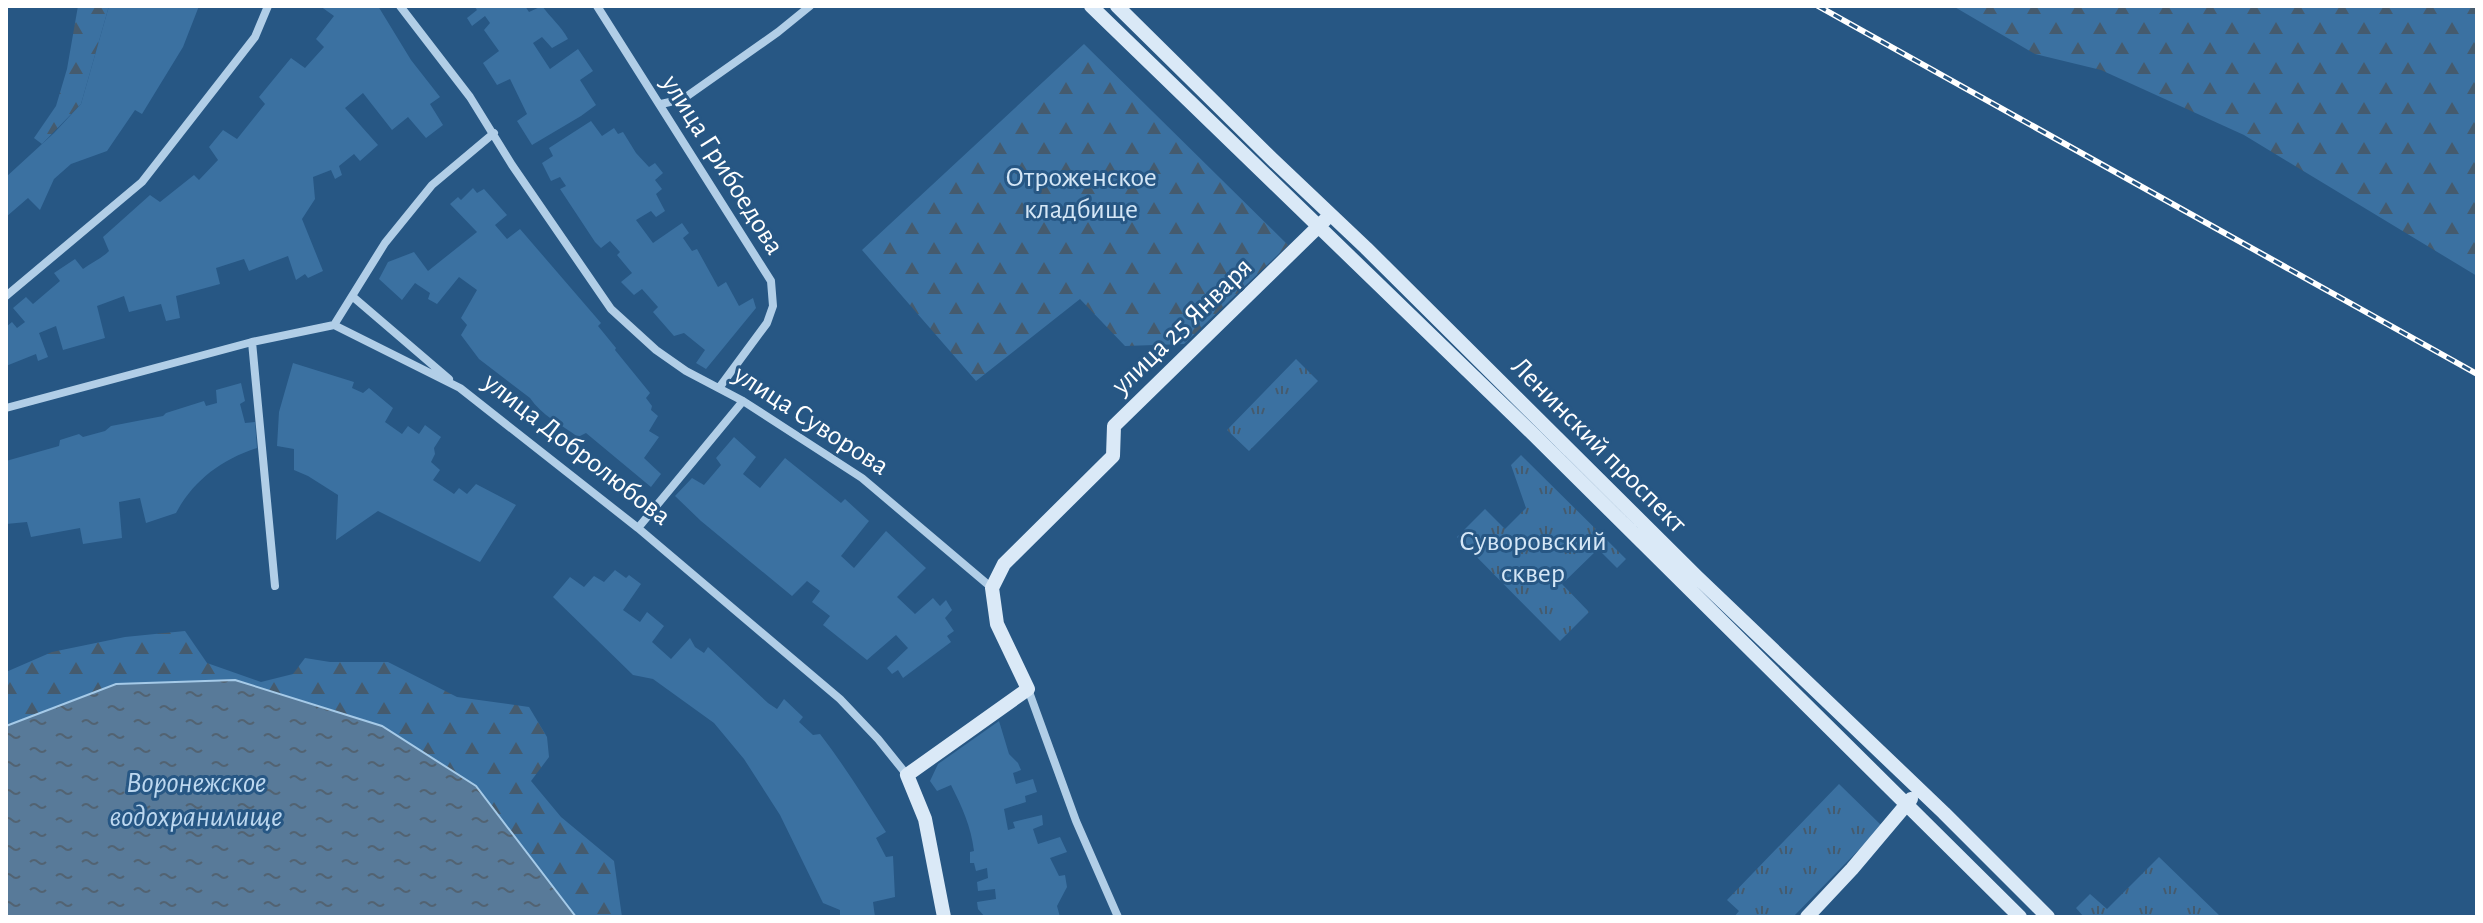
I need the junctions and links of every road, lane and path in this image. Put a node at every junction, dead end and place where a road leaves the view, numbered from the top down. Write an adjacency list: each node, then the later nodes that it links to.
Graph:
1 (268, 6): 11 (street)
2 (400, 6): 8 (street, улица Суворова)
3 (597, 6): 7 (street, улица Грибоедова)
4 (809, 6): 7 (street)
5 (1091, 6): 10 (main road, Ленинский проспект)
6 (1117, 6): 9 (main road, Ленинский проспект)
7 (661, 104): 16 (street, улица Грибоедова)
8 (494, 133): 12 (street); 16 (street, улица Суворова)
9 (1331, 214): 10 (main road, улица 25 Января); 24 (main road, Ленинский проспект)
10 (1318, 226): 21 (main road, улица 25 Января); 25 (main road, Ленинский проспект)
11 (6, 296)
12 (352, 296): 13 (street); 15 (street)
13 (334, 325): 14 (street); 15 (street, улица Добролюбова)
14 (252, 342): 18 (street); 20 (street)
15 (460, 388): 19 (street, улица Добролюбова)
16 (719, 388): 17 (street, улица Суворова)
17 (743, 401): 19 (street); 21 (street, улица Суворова)
18 (6, 408)
19 (638, 528): 23 (street, улица Добролюбова)
20 (275, 586)
21 (992, 588): 22 (main road)
22 (1028, 689): 23 (main road); 27 (street)
23 (907, 775): 26 (main road, улица Добролюбова)
24 (1917, 789): 25 (main road); 30 (main road, Ленинский проспект)
25 (1908, 805): 28 (main road); 29 (main road, Ленинский проспект)
26 (944, 917)
27 (1118, 917)
28 (1807, 917)
29 (2020, 917)
30 (2048, 917)

